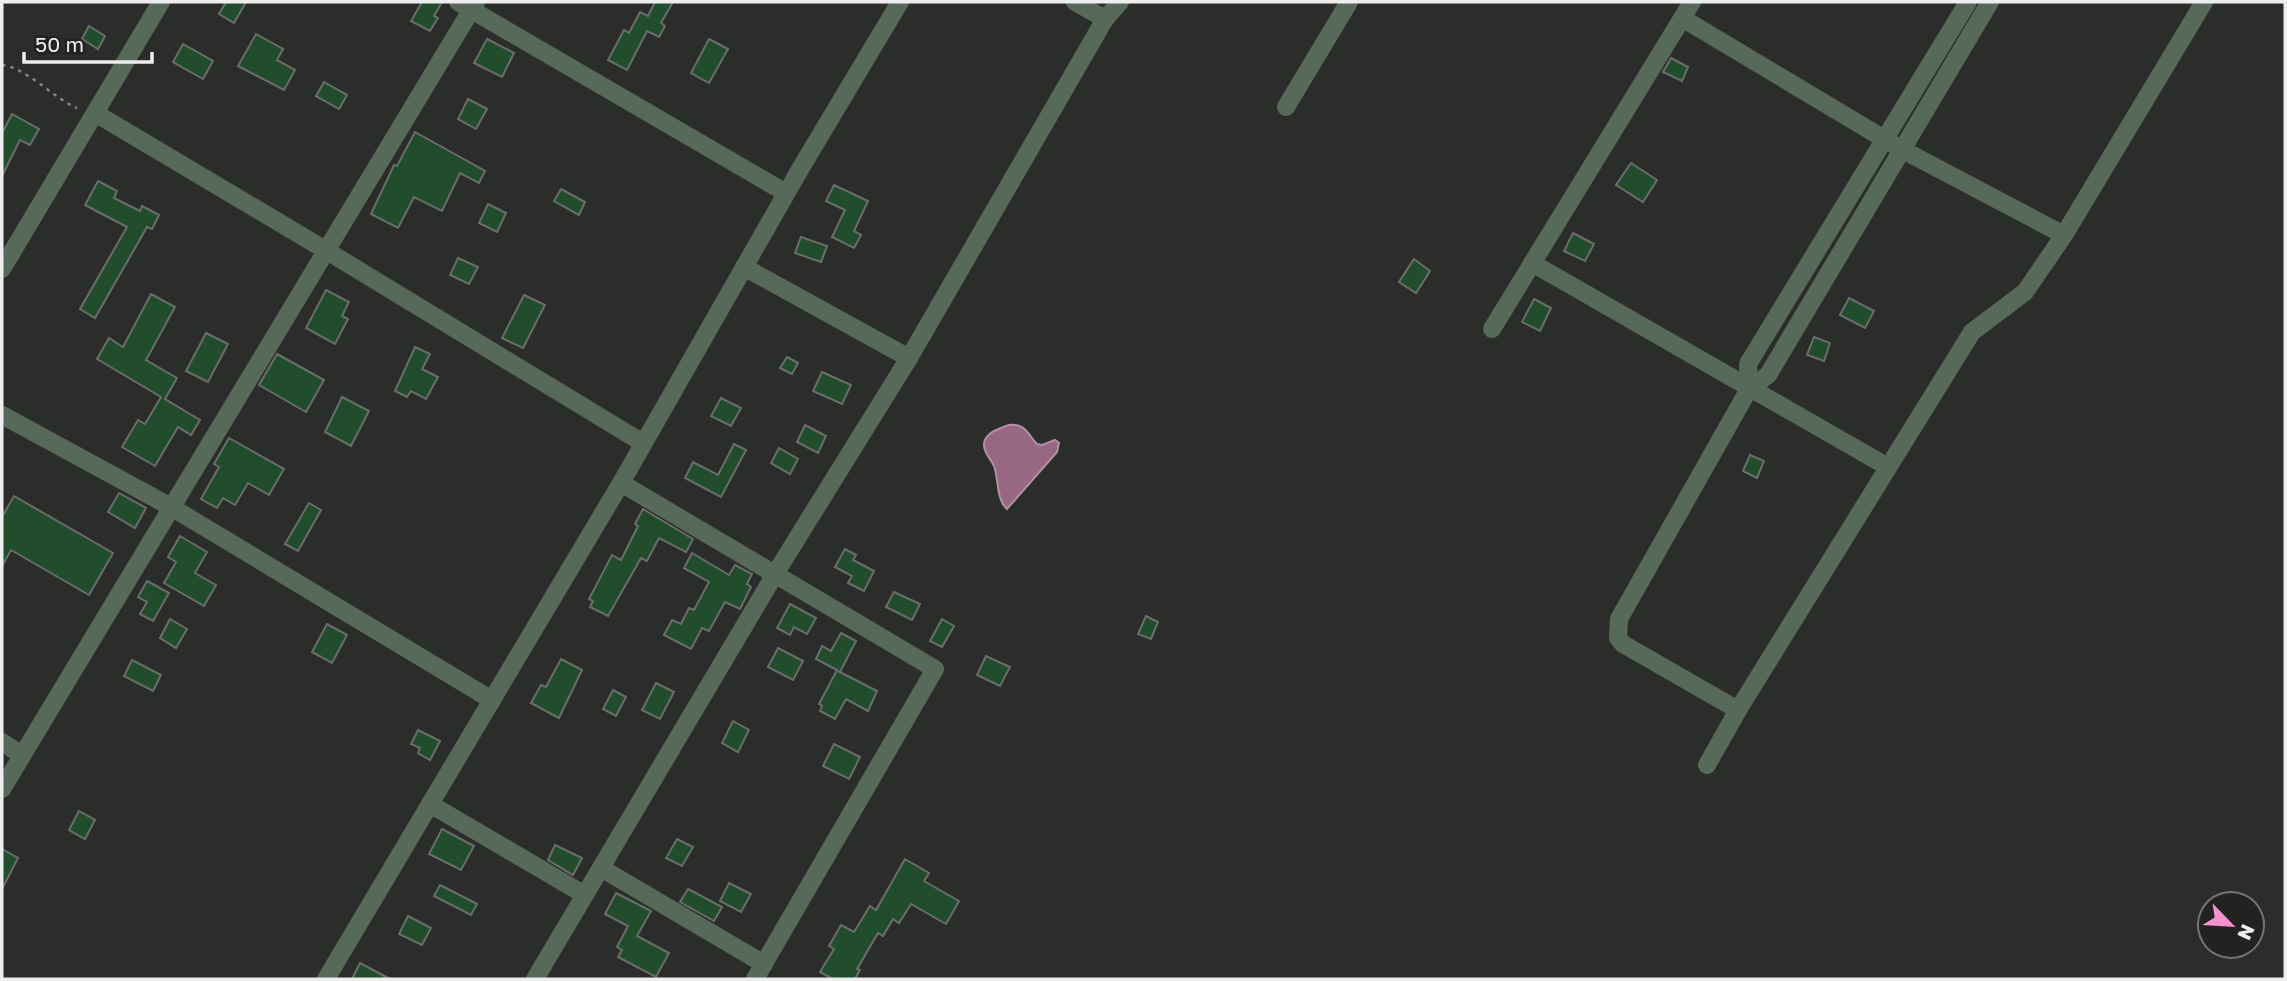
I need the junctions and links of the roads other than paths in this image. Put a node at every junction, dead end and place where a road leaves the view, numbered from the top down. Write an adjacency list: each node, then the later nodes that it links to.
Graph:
1 (160, 2): 14 (street)
2 (901, 2): 17 (street)
3 (1075, 2): 12 (street)
4 (1120, 2): 12 (street)
5 (1349, 2): 13 (street)
6 (1692, 2): 11 (street)
7 (1968, 2): 15 (street)
8 (1990, 2): 16 (street)
9 (2204, 2): 18 (street)
10 (469, 5): 17 (street); 19 (street)
11 (1682, 18): 15 (street); 20 (street)
12 (1105, 19): 24 (street)
13 (1286, 107)
14 (95, 113): 19 (street); 22 (street)
15 (1884, 139): 16 (street); 25 (street)
16 (1901, 149): 18 (street); 25 (street)
17 (786, 193): 21 (street)
18 (2064, 234): 28 (street)
19 (327, 251): 27 (street); 30 (street)
20 (1532, 263): 23 (street); 25 (street)
21 (744, 267): 24 (street); 27 (street)
22 (2, 268)
23 (1492, 329)
24 (909, 358): 31 (street)
25 (1749, 390): 28 (street); 33 (street)
26 (2, 415): 30 (street)
27 (643, 443): 29 (street)
28 (1888, 467): 33 (street)
29 (621, 483): 31 (street); 32 (street)
30 (171, 507): 32 (street); 35 (street)
31 (775, 574): 39 (street); 41 (street)
32 (492, 700): 38 (street)
33 (1738, 710): 36 (street)
34 (2, 742): 35 (street)
35 (22, 755): 37 (street)
36 (1707, 765)
37 (2, 789)
38 (430, 804): 40 (street); 42 (street)
39 (601, 868): 40 (street); 41 (street)
40 (585, 895): 43 (street)
41 (760, 972)
42 (326, 979)
43 (535, 979)

